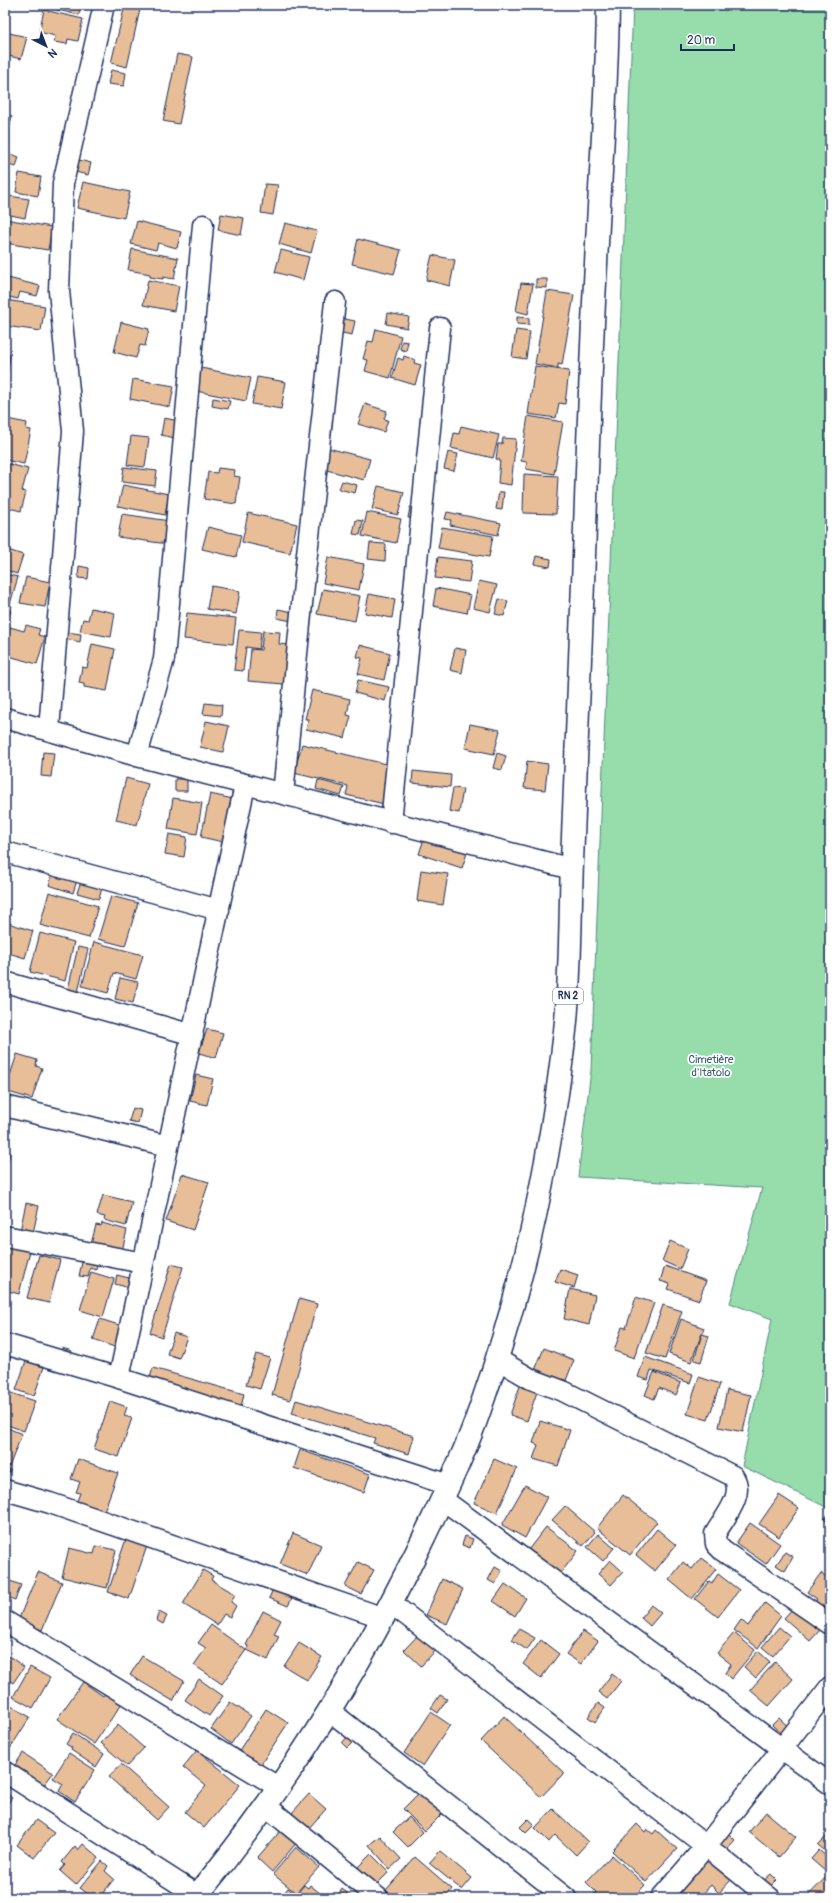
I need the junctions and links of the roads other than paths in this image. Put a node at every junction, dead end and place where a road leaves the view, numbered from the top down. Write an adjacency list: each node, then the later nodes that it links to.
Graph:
1 (104, 5): 7 (street)
2 (608, 5): 13 (highway, RN 2)
3 (203, 225): 8 (street)
4 (335, 302): 10 (street)
5 (440, 328): 11 (street)
6 (5, 718): 7 (street)
7 (49, 730): 8 (street)
8 (137, 756): 9 (street)
9 (245, 785): 10 (street); 14 (street)
10 (283, 794): 11 (street)
11 (392, 823): 13 (street)
12 (5, 852): 14 (street)
13 (572, 869): 22 (highway, RN 2)
14 (219, 910): 16 (street)
15 (5, 982): 16 (street)
16 (193, 1035): 18 (street)
17 (5, 1106): 18 (street)
18 (168, 1146): 20 (street)
19 (5, 1236): 20 (street)
20 (143, 1263): 23 (street)
21 (5, 1344): 23 (street)
22 (497, 1359): 25 (highway, RN 2); 28 (street)
23 (119, 1378): 25 (street)
24 (5, 1490): 26 (street)
25 (446, 1492): 26 (highway, RN 2); 31 (street)
26 (388, 1611): 30 (highway, RN 2); 36 (street)
27 (5, 1621): 34 (street)
28 (830, 1624)
29 (830, 1687): 31 (street)
30 (330, 1711): 34 (highway, RN 2); 39 (street)
31 (782, 1748): 33 (street); 36 (street)
32 (5, 1772): 37 (street)
33 (830, 1784)
34 (278, 1787): 35 (highway, RN 2)
35 (266, 1806): 37 (highway, RN 2); 38 (street)
36 (706, 1846): 40 (street); 41 (street)
37 (196, 1897)
38 (378, 1898)
39 (566, 1898)
40 (661, 1898)
41 (770, 1898)

